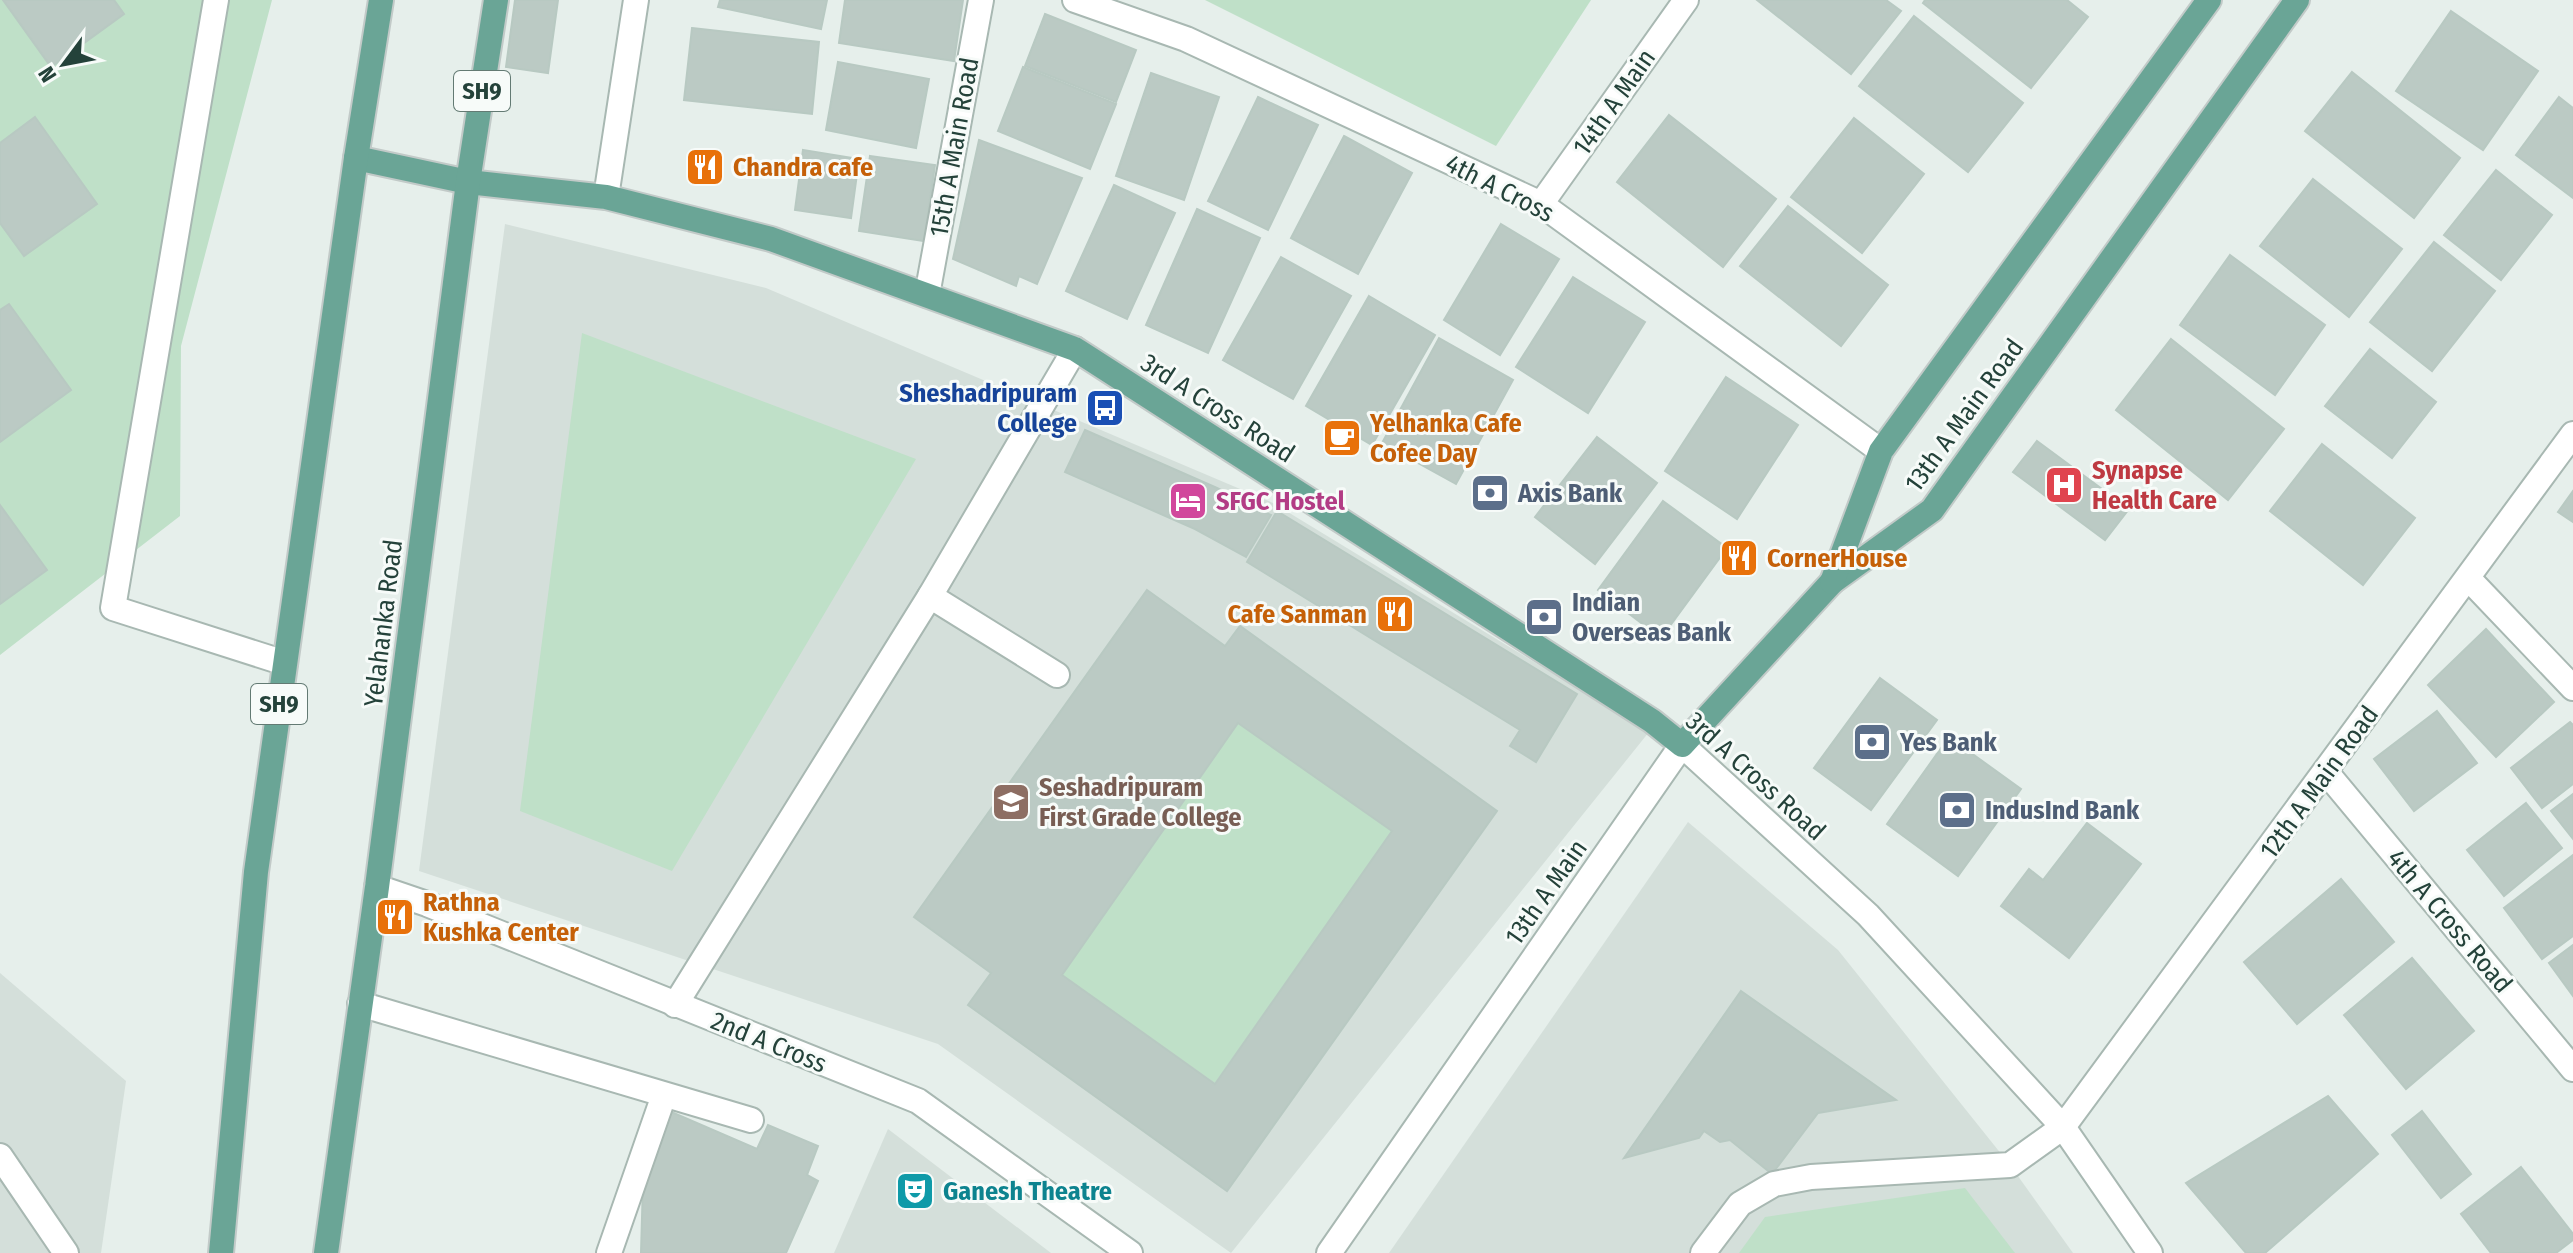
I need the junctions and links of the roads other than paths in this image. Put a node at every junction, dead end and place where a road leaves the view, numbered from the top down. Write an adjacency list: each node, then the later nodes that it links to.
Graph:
1 (216, 0): 21 (street)
2 (381, 0): 10 (main road, SH9)
3 (496, 0): 11 (main road, Yelahanka Road / SH9)
4 (636, 0): 12 (street)
5 (981, 0): 14 (street, 15th A Main Road)
6 (1075, 0): 13 (street, 4th A Cross)
7 (1686, 0): 13 (street, 14th A Main)
8 (2209, 0): 17 (main road, 13th A Main Road)
9 (2297, 0): 19 (main road, 13th A Main Road)
10 (356, 158): 11 (main road, 3rd A Cross Road); 21 (main road, SH9)
11 (468, 182): 12 (main road, 3rd A Cross Road); 26 (main road, Yelahanka Road / SH9)
12 (606, 197): 14 (main road, 3rd A Cross Road)
13 (1541, 204): 17 (street, 4th A Cross)
14 (927, 295): 15 (main road, 3rd A Cross Road)
15 (1075, 349): 20 (street); 24 (main road, 3rd A Cross Road)
16 (2573, 434): 18 (street, 12th A Main Road)
17 (1881, 451): 19 (main road, 13th A Main Road)
18 (2468, 578): 23 (street); 25 (street, 12th A Main Road)
19 (1832, 582): 24 (main road, 13th A Main)
20 (930, 596): 22 (street); 28 (street)
21 (285, 663): 35 (main road, SH9)
22 (1057, 675)
23 (2573, 688)
24 (1682, 745): 32 (street, 3rd A Cross Road); 39 (street, 13th A Main)
25 (2326, 772): 29 (street, 4th A Cross Road); 32 (street, 12th A Main Road)
26 (377, 887): 27 (main road, Yelahanka Road / SH9); 28 (street, 2nd A Cross)
27 (360, 1004): 30 (street); 36 (main road, Yelahanka Road / SH9)
28 (675, 1005): 38 (street, 2nd A Cross)
29 (2573, 1069)
30 (664, 1095): 31 (street); 37 (street)
31 (751, 1120)
32 (2063, 1127): 40 (street, 12th A Main Road); 41 (street, 3rd A Cross Road)
33 (0, 1156): 34 (street)
34 (66, 1253)
35 (221, 1253)
36 (326, 1253)
37 (609, 1253)
38 (1130, 1253)
39 (1329, 1253)
40 (1703, 1253)
41 (2150, 1253)

